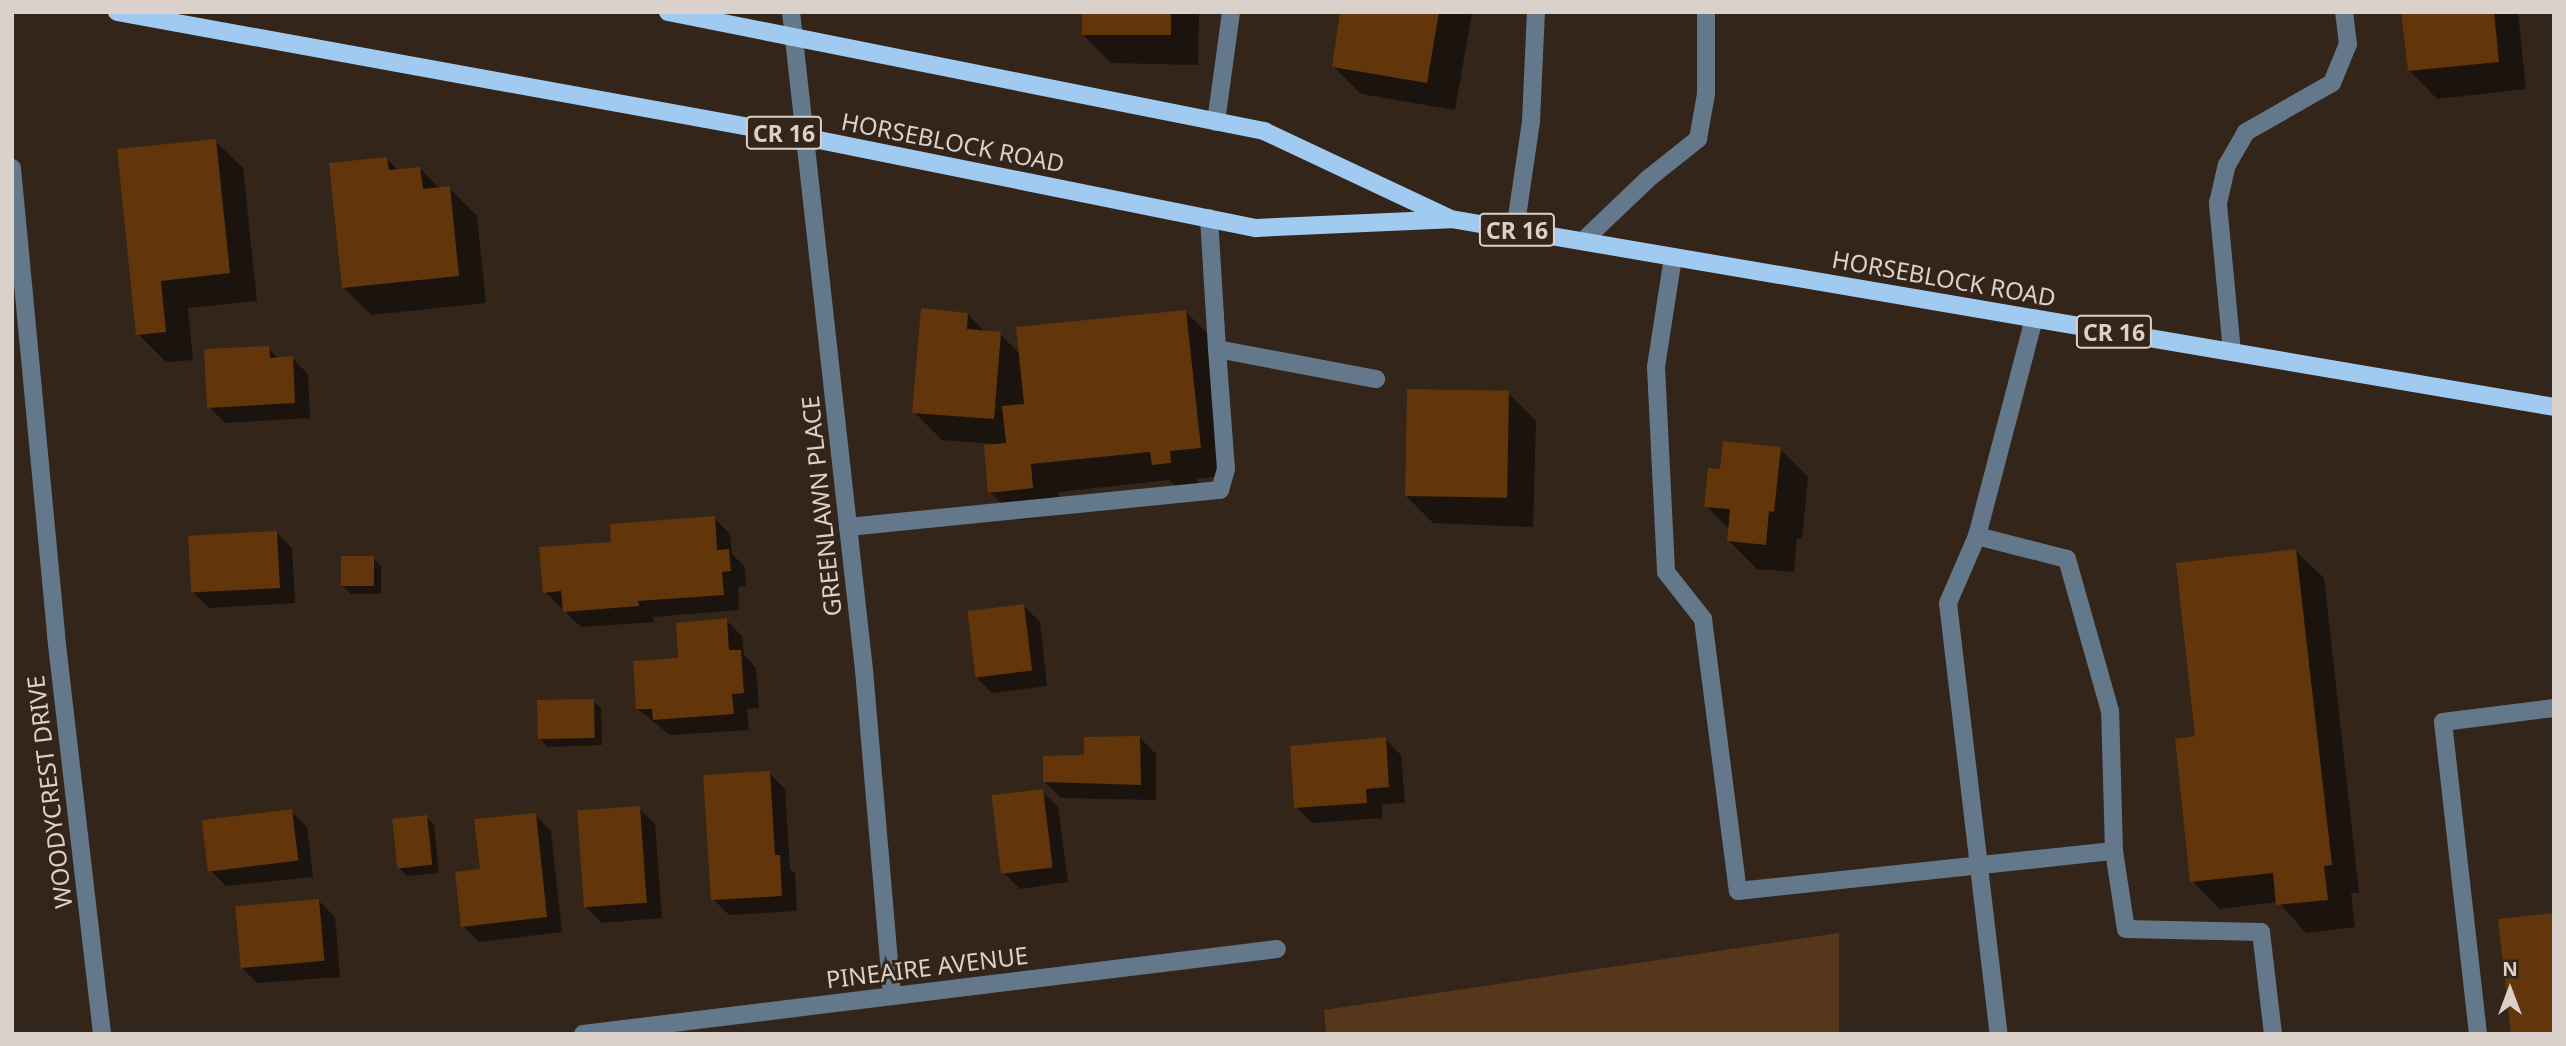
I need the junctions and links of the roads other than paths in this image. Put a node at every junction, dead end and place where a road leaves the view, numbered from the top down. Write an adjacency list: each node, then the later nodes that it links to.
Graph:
1 (117, 12): 10 (main road, HORSEBLOCK ROAD / CR 16)
2 (668, 12): 8 (main road, HORSEBLOCK ROAD / CR 16)
3 (791, 12): 8 (street, GREENLAWN PLACE)
4 (1231, 12): 9 (street)
5 (1536, 12): 14 (street)
6 (1706, 12): 15 (street)
7 (2344, 12): 19 (street)
8 (793, 37): 9 (main road, HORSEBLOCK ROAD / CR 16); 10 (street, GREENLAWN PLACE)
9 (1216, 122): 13 (main road, HORSEBLOCK ROAD / CR 16)
10 (804, 137): 12 (main road, HORSEBLOCK ROAD / CR 16); 22 (street, GREENLAWN PLACE)
11 (12, 168): 29 (street, WOODYCREST DRIVE)
12 (1209, 218): 13 (main road, HORSEBLOCK ROAD / CR 16); 18 (street)
13 (1451, 219): 14 (main road, HORSEBLOCK ROAD / CR 16)
14 (1515, 230): 15 (main road, HORSEBLOCK ROAD / CR 16)
15 (1583, 241): 16 (main road, HORSEBLOCK ROAD / CR 16)
16 (1674, 257): 17 (main road, HORSEBLOCK ROAD / CR 16); 26 (street)
17 (2034, 318): 19 (main road, HORSEBLOCK ROAD / CR 16); 23 (street)
18 (1217, 349): 20 (street); 22 (street)
19 (2232, 352): 21 (main road, HORSEBLOCK ROAD / CR 16)
20 (1376, 379)
21 (2554, 407)
22 (848, 527): 28 (street, GREENLAWN PLACE)
23 (1977, 536): 25 (street); 26 (street)
24 (2554, 708): 33 (street)
25 (2114, 851): 26 (street); 32 (street)
26 (1980, 866): 31 (street)
27 (1277, 949): 28 (street, PINEAIRE AVENUE)
28 (892, 996): 30 (street, PINEAIRE AVENUE)
29 (102, 1034)
30 (583, 1034)
31 (1999, 1034)
32 (2273, 1034)
33 (2478, 1034)

